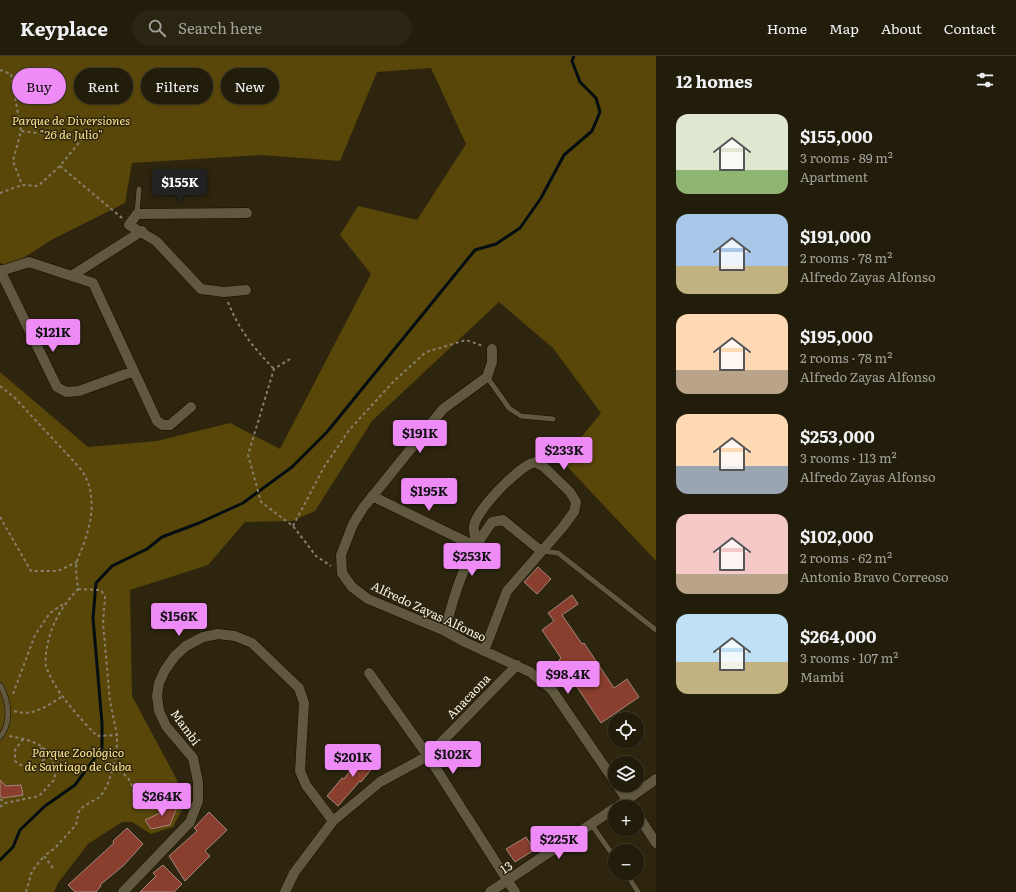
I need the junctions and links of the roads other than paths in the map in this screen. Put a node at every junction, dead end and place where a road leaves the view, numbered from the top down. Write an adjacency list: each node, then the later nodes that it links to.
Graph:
1 (139, 189): 3 (lane)
2 (248, 213): 3 (street)
3 (137, 214): 4 (street)
4 (142, 231): 6 (street); 7 (street)
5 (0, 271): 6 (street); 9 (street)
6 (73, 275): 9 (street)
7 (246, 290)
8 (492, 349): 10 (street)
9 (134, 371): 11 (street)
10 (487, 377): 12 (lane); 13 (street)
11 (191, 407)
12 (554, 418)
13 (372, 496): 14 (street); 17 (street, Alfredo Zayas Alfonso)
14 (477, 547): 15 (street); 15 (street); 17 (street)
15 (541, 551): 16 (lane); 18 (street)
16 (656, 630)
17 (445, 631): 18 (street, Alfredo Zayas Alfonso)
18 (484, 651): 19 (street, Alfredo Zayas Alfonso)
19 (516, 665): 23 (street, Anacaona); 24 (street, Alfredo Zayas Alfonso)
20 (369, 673): 23 (street)
21 (0, 685): 22 (lane)
22 (1, 736)
23 (428, 756): 28 (street, Anacaona); 34 (street)
24 (608, 772)
25 (656, 780): 26 (street, 13)
26 (633, 800)
27 (608, 813): 29 (street, 13)
28 (332, 822): 35 (street, Mambí); 36 (street, Anacaona)
29 (591, 824): 32 (lane); 34 (street, 13)
30 (644, 825): 31 (street)
31 (656, 843)
32 (608, 848)
33 (630, 880): 39 (lane)
34 (508, 881): 37 (street, 13); 38 (street)
35 (123, 892)
36 (285, 892)
37 (490, 892)
38 (515, 892)
39 (638, 892)

